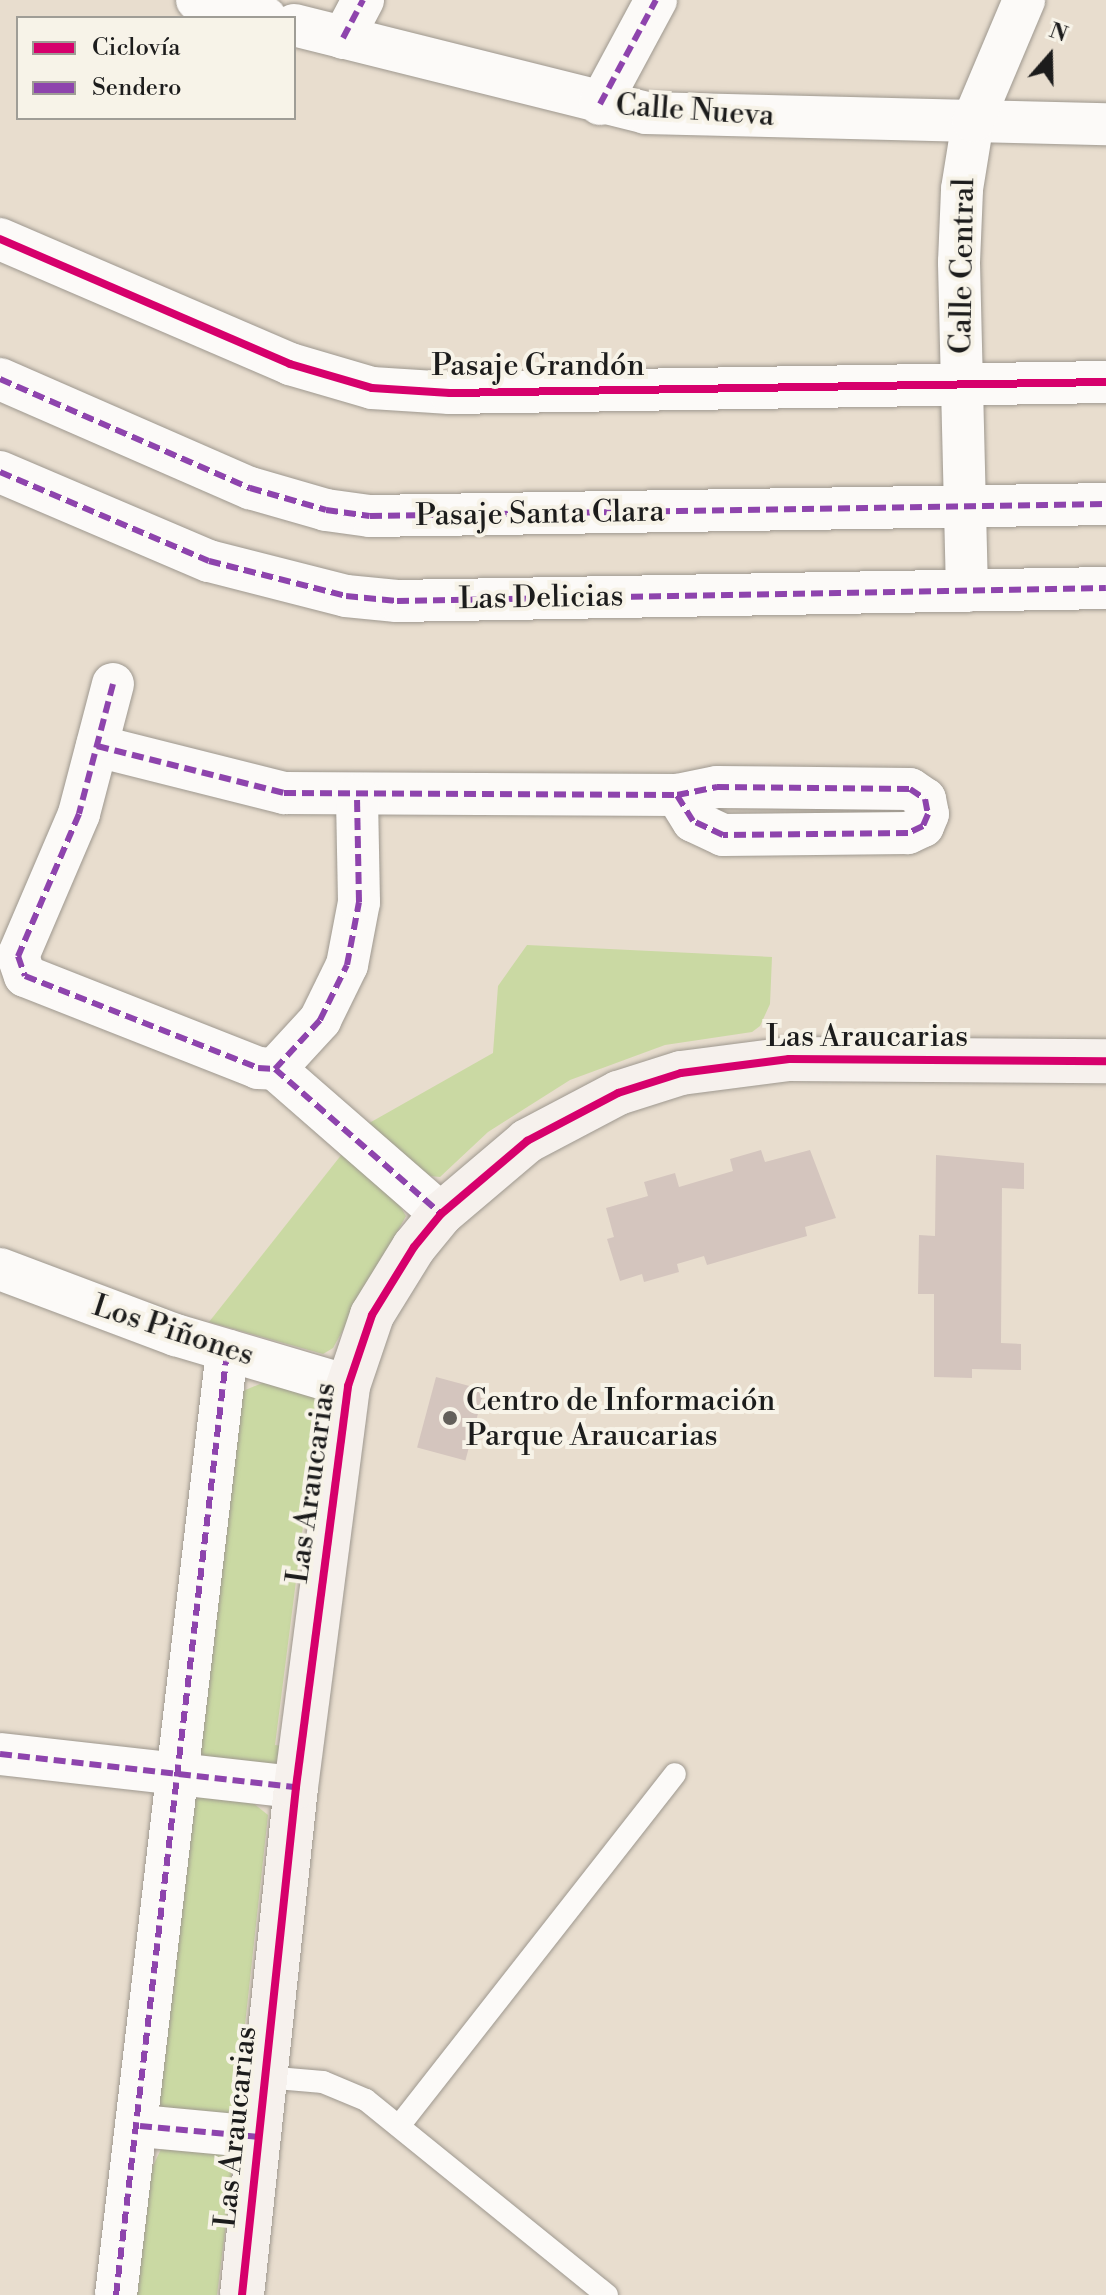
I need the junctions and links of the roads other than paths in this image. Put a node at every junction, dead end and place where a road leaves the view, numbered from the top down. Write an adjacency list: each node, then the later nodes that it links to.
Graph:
1 (197, 0): 5 (street)
2 (363, 0): 7 (street)
3 (656, 0): 8 (street)
4 (1024, 0): 9 (street, Calle Central)
5 (258, 16)
6 (296, 26): 7 (street, Calle Nueva)
7 (343, 38): 8 (street, Calle Nueva)
8 (600, 104): 9 (street, Calle Nueva)
9 (973, 121): 10 (street, Calle Nueva); 14 (street, Calle Central)
10 (1106, 124)
11 (0, 239): 14 (street, Pasaje Grandón)
12 (0, 379): 17 (street, Pasaje Santa Clara)
13 (1106, 382): 14 (street, Pasaje Grandón)
14 (961, 385): 17 (street, Calle Central)
15 (0, 472): 19 (street, Las Delicias)
16 (1106, 504): 17 (street, Pasaje Santa Clara)
17 (964, 507): 19 (street, Calle Central)
18 (1106, 588): 19 (street, Las Delicias)
19 (967, 591)
20 (113, 684): 21 (street)
21 (97, 746): 22 (street); 25 (street)
22 (357, 795): 23 (street); 25 (street)
23 (677, 795): 23 (street)
24 (1106, 1061): 26 (street, Las Araucarias)
25 (275, 1069): 26 (street)
26 (441, 1214): 29 (street, Las Araucarias)
27 (0, 1269): 28 (street, Los Piñones)
28 (227, 1351): 29 (street, Los Piñones); 32 (street)
29 (348, 1386): 33 (street, Las Araucarias)
30 (0, 1754): 32 (street)
31 (675, 1774): 36 (lane)
32 (176, 1775): 33 (street); 35 (street)
33 (296, 1787): 34 (street, Las Araucarias)
34 (265, 2077): 36 (lane); 37 (street, Las Araucarias)
35 (140, 2126): 37 (street); 38 (street)
36 (399, 2126): 40 (lane)
37 (259, 2137): 39 (street, Las Araucarias)
38 (116, 2295)
39 (242, 2295)
40 (607, 2295)

